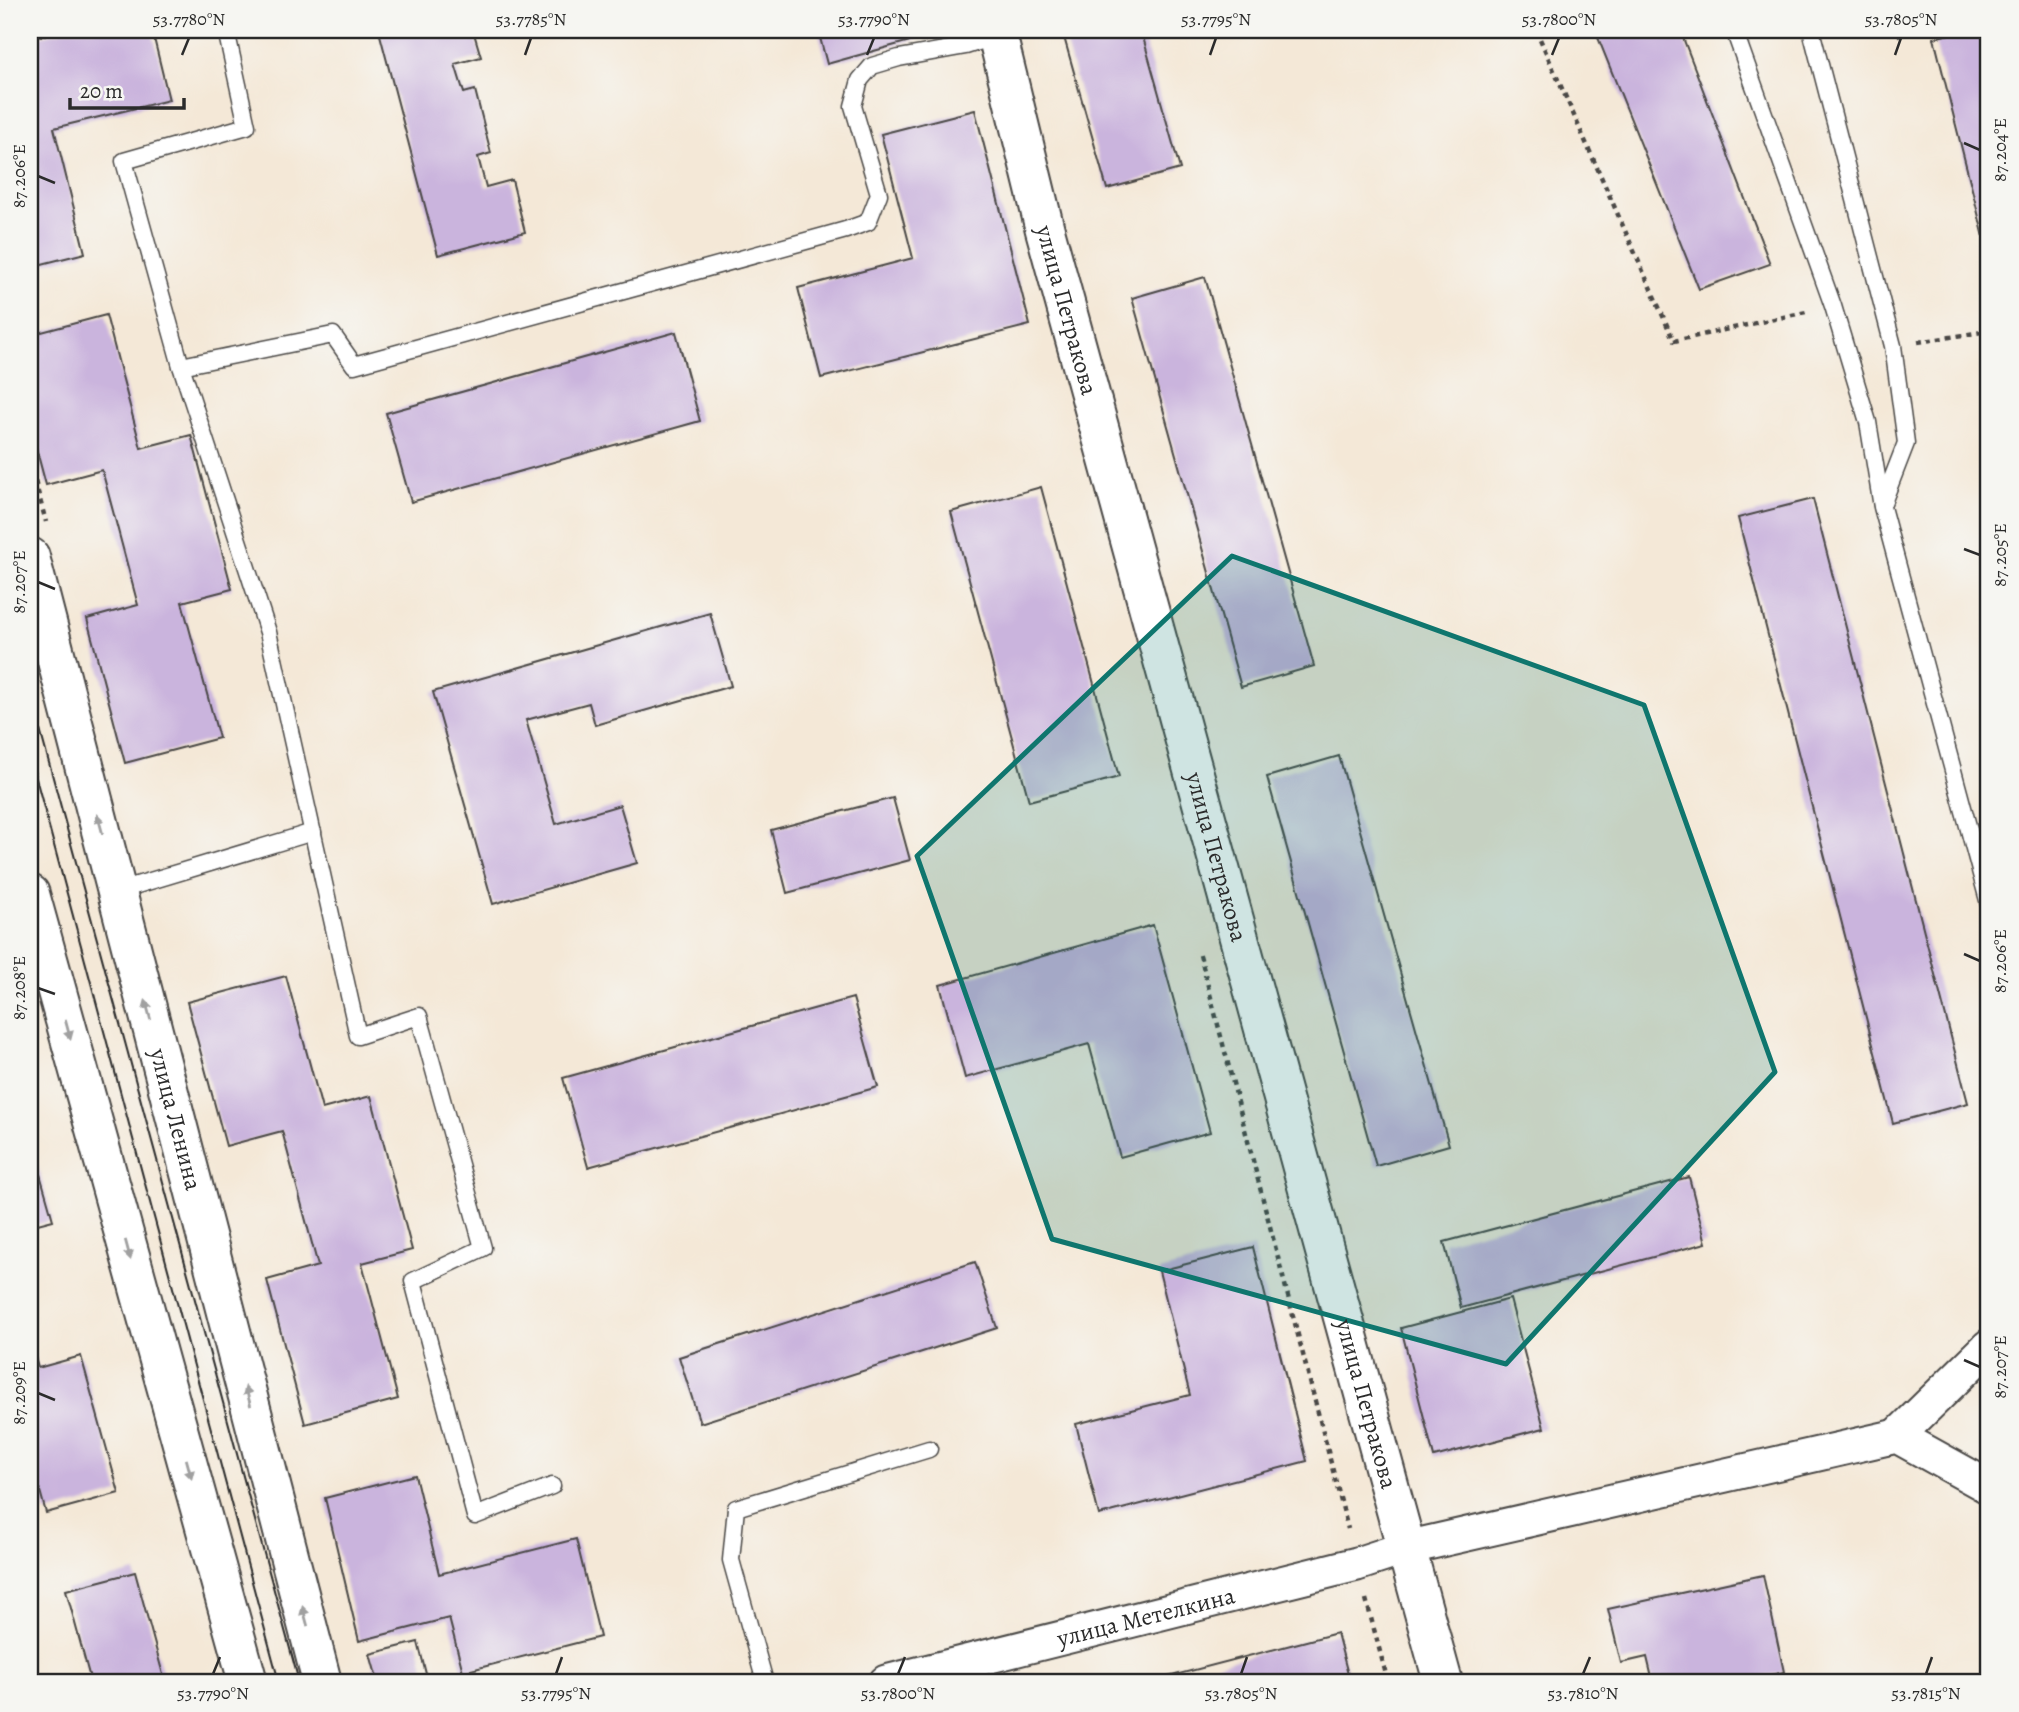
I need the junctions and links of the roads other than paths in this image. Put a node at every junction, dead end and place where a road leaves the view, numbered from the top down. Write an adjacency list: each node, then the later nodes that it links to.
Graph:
1 (226, 30): 5 (lane)
2 (1734, 30): 6 (lane)
3 (1811, 30): 6 (lane)
4 (997, 33): 5 (lane); 17 (main road, улица Петракова)
5 (181, 366): 8 (lane)
6 (1882, 507): 11 (lane)
7 (30, 557): 9 (main road, улица Ленина, one-way to 7)
8 (313, 832): 9 (lane); 15 (lane)
9 (117, 891): 20 (main road, улица Ленина, one-way to 9)
10 (30, 894): 19 (main road, one-way to 19)
11 (1989, 904)
12 (1989, 1346): 13 (street)
13 (1897, 1436): 16 (street); 17 (street, улица Метелкина)
14 (929, 1449): 21 (lane)
15 (552, 1486)
16 (1989, 1487)
17 (1406, 1548): 18 (street, улица Метелкина); 23 (main road, улица Петракова)
18 (942, 1675): 22 (street, улица Метелкина)
19 (248, 1682)
20 (322, 1682)
21 (765, 1682)
22 (886, 1682)
23 (1443, 1682)

